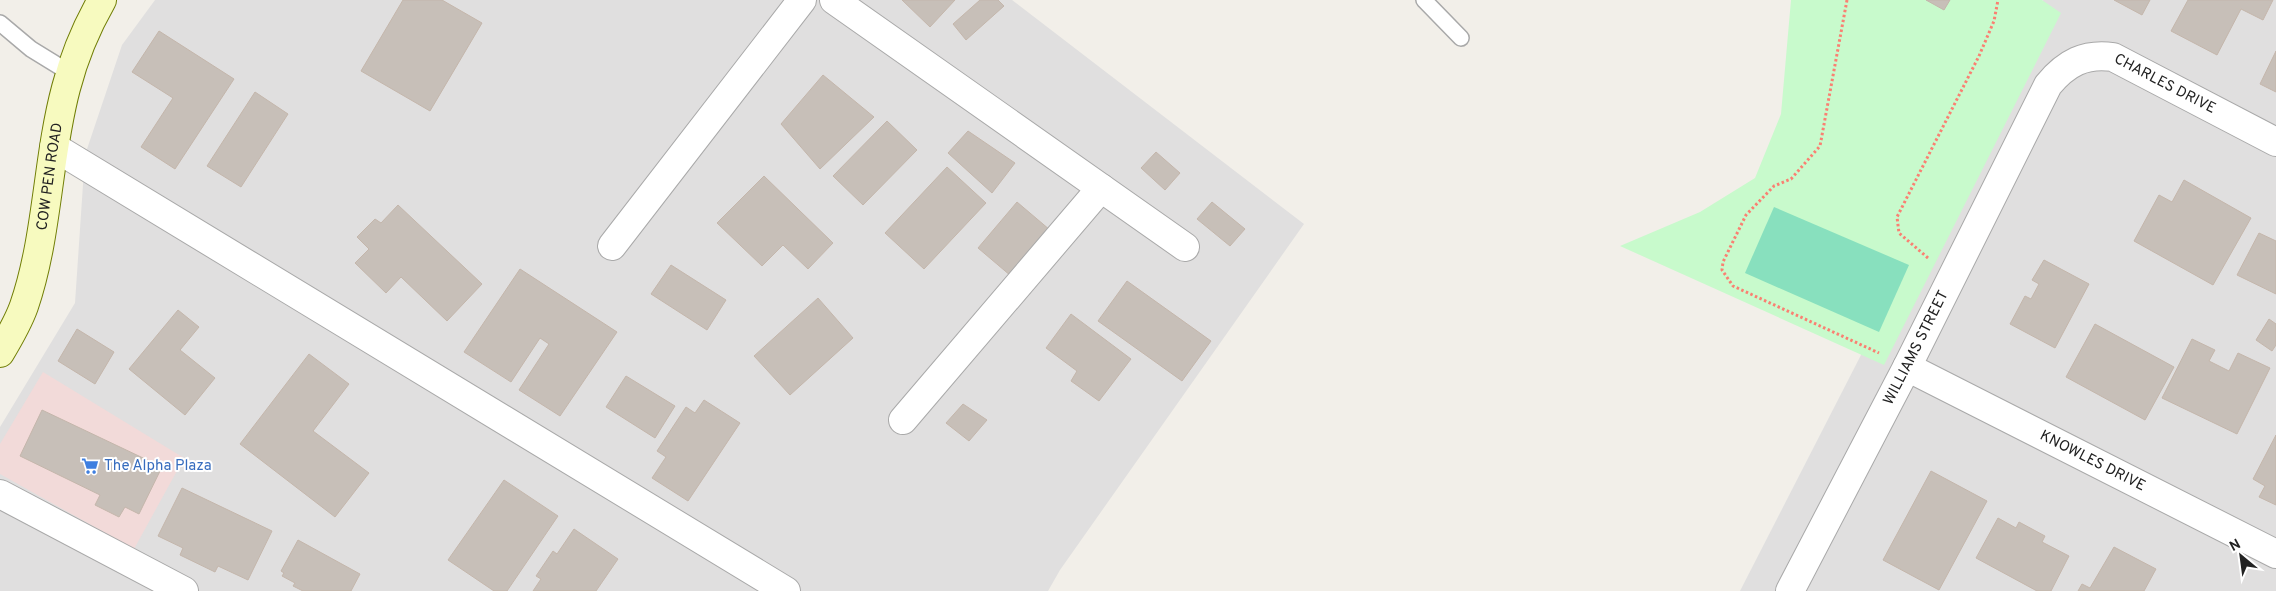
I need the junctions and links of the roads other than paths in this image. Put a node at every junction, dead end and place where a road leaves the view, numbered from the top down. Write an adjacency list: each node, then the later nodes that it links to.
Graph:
1 (102, 0): 7 (main road, COW PEN ROAD)
2 (802, 0): 12 (street)
3 (834, 0): 11 (street)
4 (1424, 0): 6 (lane)
5 (0, 23): 7 (lane)
6 (1461, 38)
7 (70, 73): 10 (main road, COW PEN ROAD)
8 (2038, 104): 9 (street, CHARLES DRIVE); 15 (street, WILLIAMS STREET)
9 (2276, 142)
10 (54, 147): 14 (main road, COW PEN ROAD); 20 (street)
11 (1101, 188): 13 (street); 16 (street)
12 (612, 246)
13 (1185, 247)
14 (0, 353)
15 (1896, 361): 18 (street, KNOWLES DRIVE); 21 (street, WILLIAMS STREET)
16 (903, 420)
17 (0, 494): 19 (street)
18 (2276, 554)
19 (184, 591)
20 (786, 591)
21 (1790, 591)

